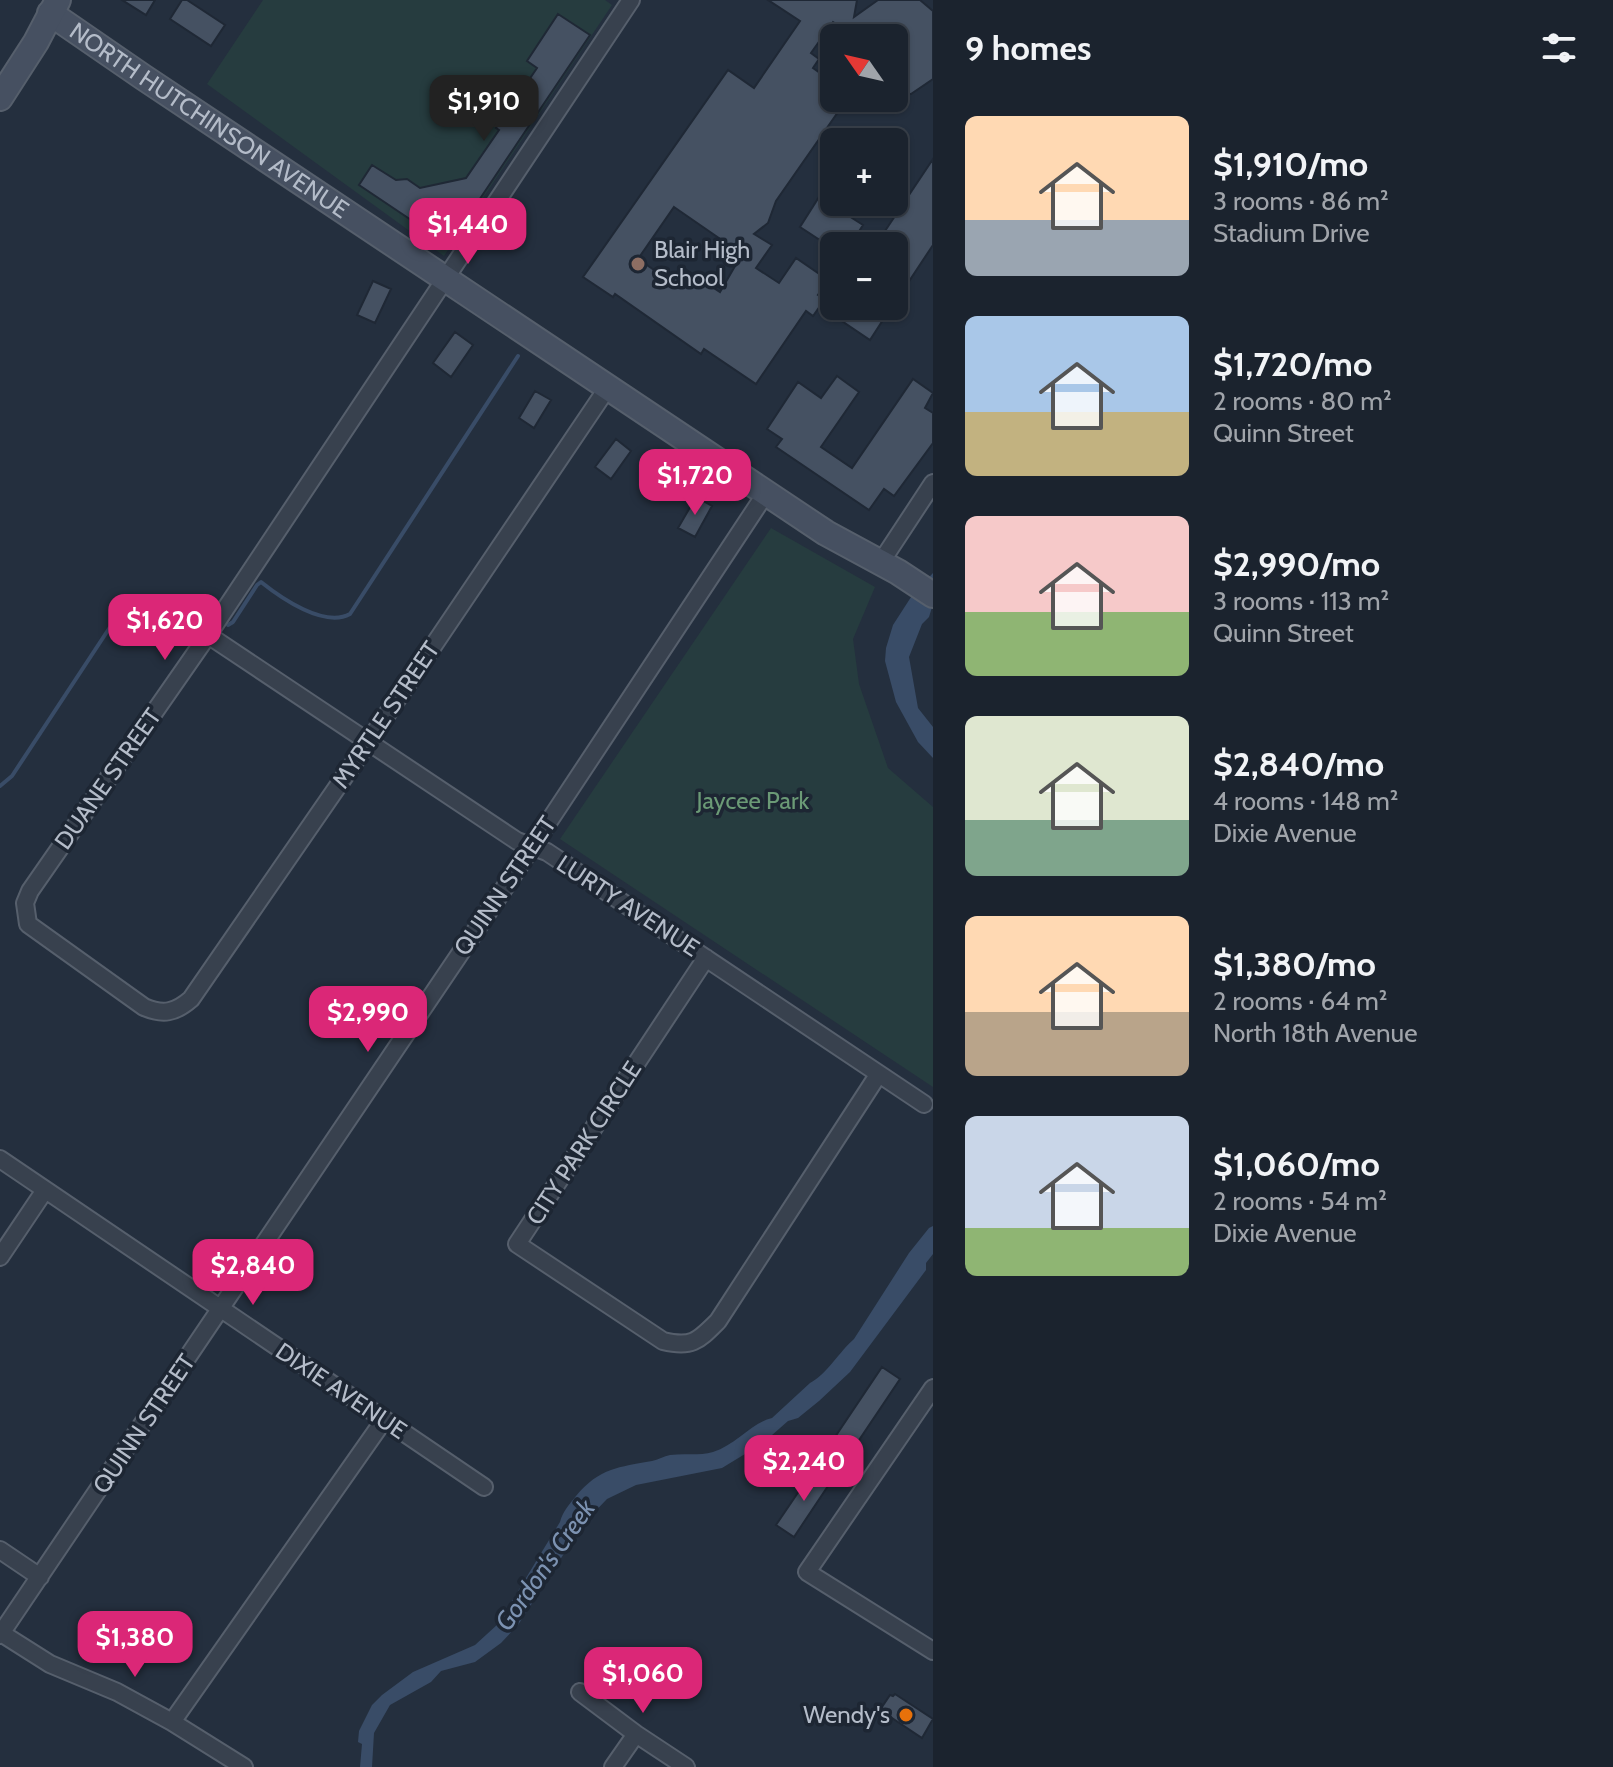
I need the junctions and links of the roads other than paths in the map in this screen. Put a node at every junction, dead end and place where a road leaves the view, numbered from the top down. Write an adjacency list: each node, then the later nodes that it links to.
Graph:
1 (631, 0): 4 (street, DUANE STREET)
2 (54, 6): 3 (main road); 4 (main road, NORTH HUTCHINSON AVENUE)
3 (0, 98)
4 (445, 279): 5 (main road, NORTH HUTCHINSON AVENUE); 10 (street, DUANE STREET)
5 (608, 387): 7 (main road, NORTH HUTCHINSON AVENUE); 11 (street, MYRTLE STREET)
6 (933, 483): 8 (street)
7 (766, 493): 8 (main road, NORTH HUTCHINSON AVENUE); 12 (street, QUINN STREET)
8 (890, 567): 9 (main road, NORTH HUTCHINSON AVENUE)
9 (933, 595)
10 (208, 635): 11 (street, LURTY AVENUE); 14 (street, DUANE STREET)
11 (369, 741): 12 (street, LURTY AVENUE); 14 (street, MYRTLE STREET)
12 (532, 847): 13 (street, LURTY AVENUE); 20 (street, QUINN STREET)
13 (706, 958): 15 (street, LURTY AVENUE); 15 (street, CITY PARK CIRCLE)
14 (144, 1007)
15 (878, 1075): 16 (street, LURTY AVENUE)
16 (924, 1104)
17 (0, 1159): 18 (street, DIXIE AVENUE)
18 (45, 1190): 19 (street); 20 (street, DIXIE AVENUE)
19 (0, 1257)
20 (221, 1309): 22 (street, DIXIE AVENUE); 25 (street, QUINN STREET)
21 (933, 1388): 27 (street)
22 (384, 1420): 23 (street, DIXIE AVENUE); 29 (street)
23 (484, 1487)
24 (0, 1550): 25 (street)
25 (40, 1577): 26 (street, QUINN STREET)
26 (1, 1634): 29 (street)
27 (933, 1651)
28 (580, 1692): 30 (street)
29 (172, 1722): 31 (street)
30 (636, 1734): 32 (street); 33 (street)
31 (244, 1767)
32 (613, 1767)
33 (686, 1767)

